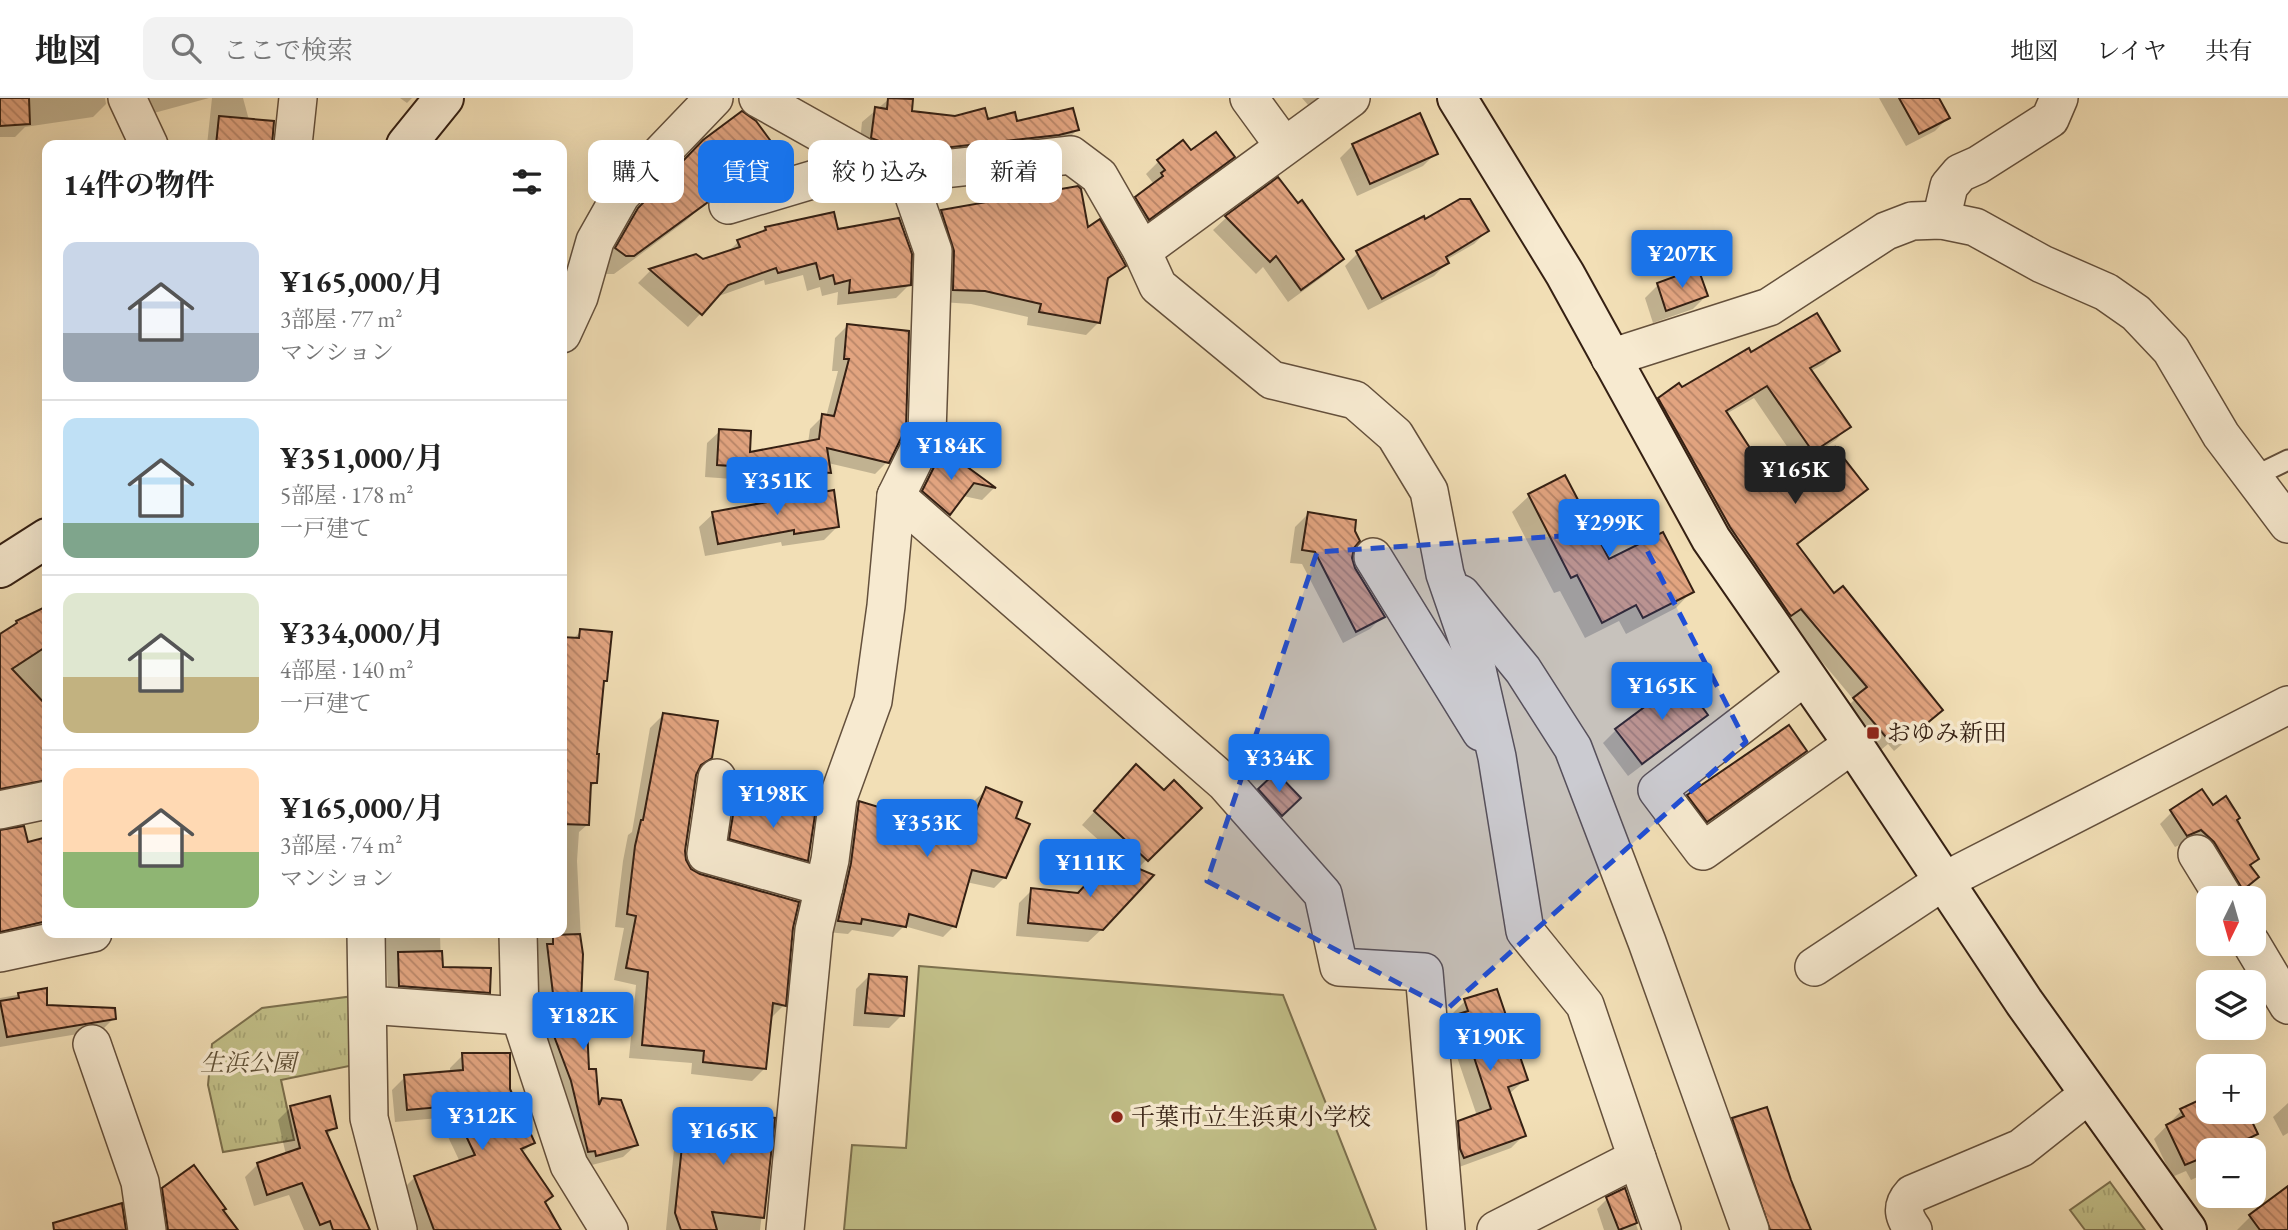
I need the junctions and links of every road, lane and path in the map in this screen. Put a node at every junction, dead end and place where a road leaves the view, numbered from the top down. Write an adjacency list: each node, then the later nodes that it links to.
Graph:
1 (127, 98): 10 (street)
2 (298, 98): 11 (street)
3 (444, 98): 12 (street)
4 (714, 98): 21 (street)
5 (758, 98): 13 (street)
6 (1249, 98): 14 (street)
7 (1351, 98): 14 (street)
8 (1457, 98): 22 (street)
9 (2059, 98): 19 (street)
10 (147, 140)
11 (294, 140)
12 (410, 140)
13 (833, 140)
14 (1284, 146): 20 (street)
15 (952, 168): 20 (street)
16 (808, 181): 18 (street)
17 (916, 203): 25 (street)
18 (728, 205)
19 (1941, 220): 22 (street); 24 (street)
20 (1142, 251): 30 (street)
21 (567, 323)
22 (1610, 358): 31 (street)
23 (2288, 460): 24 (lane)
24 (2253, 477): 26 (street)
25 (896, 496): 41 (street); 58 (street)
26 (2288, 524)
27 (42, 541): 29 (street)
28 (1373, 557): 34 (street)
29 (0, 568)
30 (1446, 574): 34 (street); 61 (street)
31 (1805, 676): 33 (street); 33 (street)
32 (2288, 705): 39 (street)
33 (1853, 744): 39 (street)
34 (1497, 757): 53 (street)
35 (718, 778): 41 (street)
36 (42, 801): 37 (street)
37 (0, 810)
38 (2197, 854): 40 (street)
39 (1942, 882): 47 (street); 52 (street)
40 (2217, 886)
41 (824, 887): 57 (street)
42 (70, 938): 45 (street)
43 (366, 938): 48 (street)
44 (518, 938): 50 (street)
45 (0, 953)
46 (2259, 956): 49 (street)
47 (1814, 967)
48 (368, 1005): 50 (street); 55 (street)
49 (2288, 1005)
50 (520, 1016): 56 (street)
51 (92, 1044): 54 (street)
52 (2089, 1094): 62 (street); 63 (street)
53 (1637, 1158): 59 (street); 60 (street)
54 (147, 1230)
55 (398, 1230)
56 (609, 1230)
57 (785, 1230)
58 (1446, 1230)
59 (1496, 1230)
60 (1662, 1230)
61 (1750, 1230)
62 (1913, 1230)
63 (2187, 1230)

